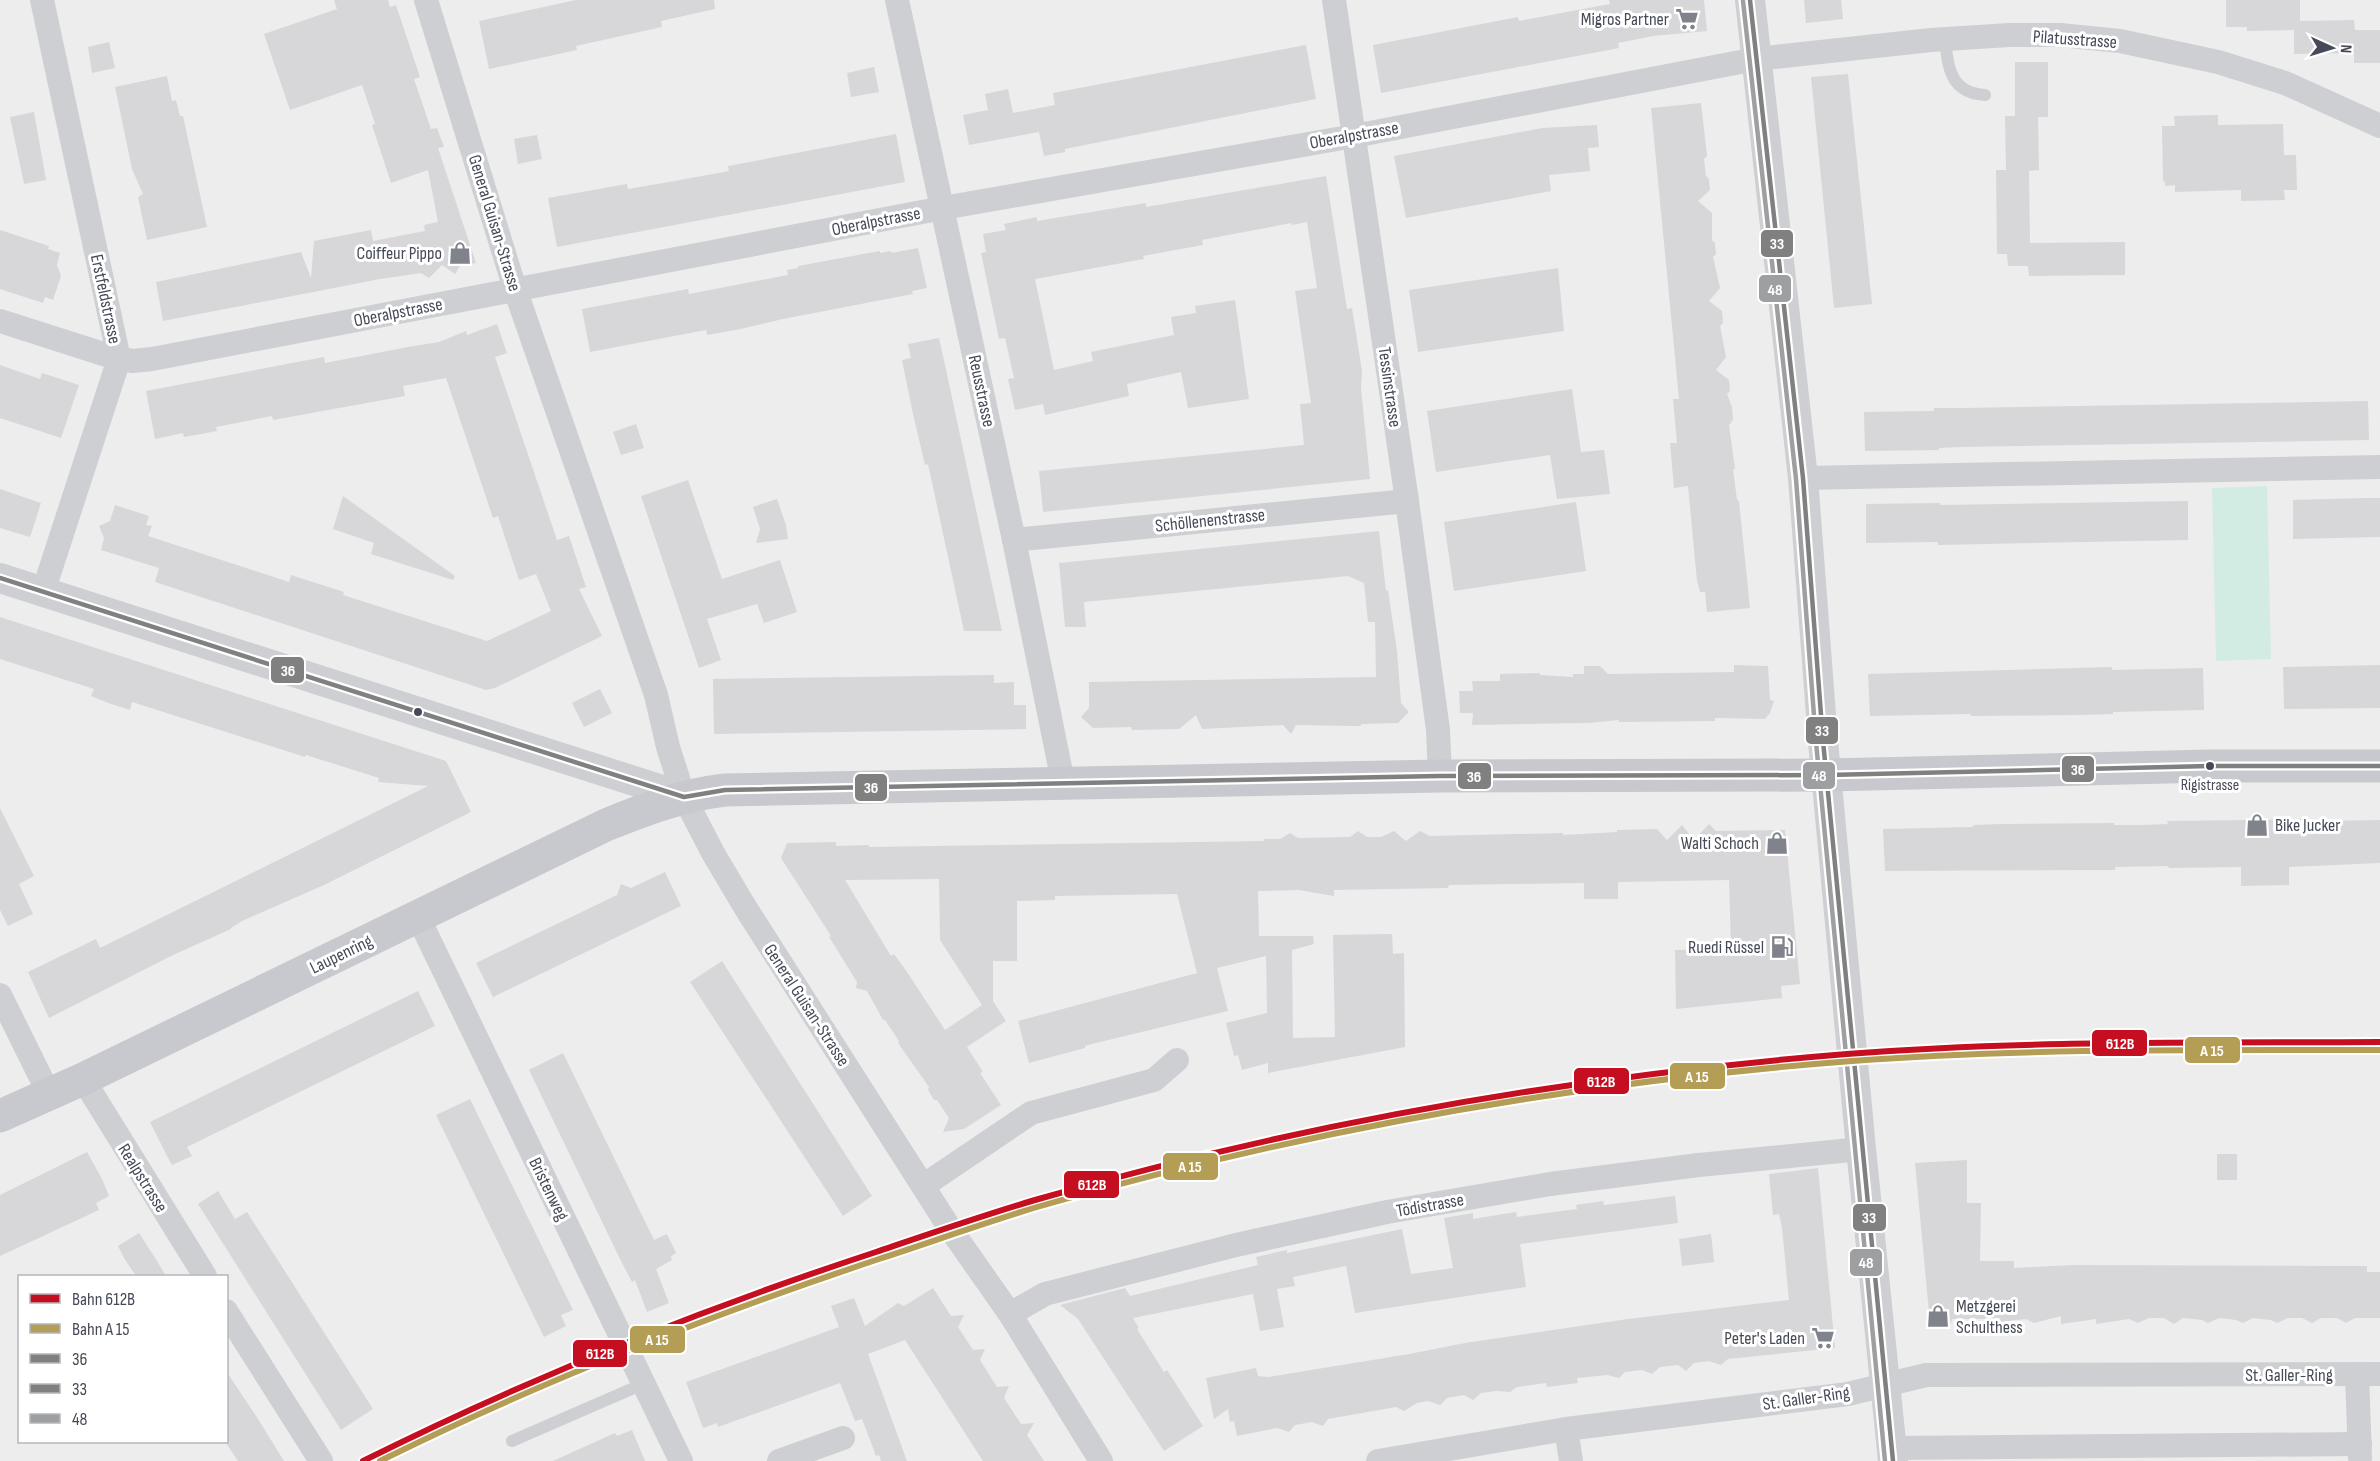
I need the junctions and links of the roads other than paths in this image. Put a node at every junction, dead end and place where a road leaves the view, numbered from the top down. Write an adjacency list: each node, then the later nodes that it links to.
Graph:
1 (42, 0): 14 (street, Erstfeldstrasse)
2 (897, 0): 11 (street, Reusstrasse)
3 (1334, 0): 10 (street, Tessinstrasse)
4 (1750, 0): 7 (street)
5 (434, 2): 12 (street, General Guisan-Strasse)
6 (1945, 39): 7 (street, Pilatusstrasse); 8 (lane); 9 (street, Pilatusstrasse)
7 (1756, 60): 10 (street, Oberalpstrasse); 16 (street)
8 (1985, 95)
9 (2380, 126)
10 (1354, 136): 11 (street, Oberalpstrasse); 17 (street, Tessinstrasse)
11 (943, 208): 12 (street, Oberalpstrasse); 18 (street, Reusstrasse)
12 (516, 289): 14 (street, Oberalpstrasse); 25 (street, General Guisan-Strasse)
13 (0, 321): 14 (street, Oberalpstrasse)
14 (118, 359): 20 (street, Erstfeldstrasse)
15 (2380, 467): 16 (street)
16 (1803, 478): 22 (street)
17 (1407, 501): 18 (street, Schöllenenstrasse); 23 (street, Tessinstrasse)
18 (1014, 540): 24 (street, Reusstrasse)
19 (0, 578): 20 (street)
20 (43, 592): 25 (street)
21 (2380, 766): 22 (main road, Laupenring)
22 (1827, 775): 23 (main road, Laupenring); 32 (street)
23 (1440, 776): 24 (main road, Laupenring)
24 (1063, 782): 25 (main road, Laupenring)
25 (684, 797): 26 (main road, Laupenring); 33 (street, General Guisan-Strasse)
26 (418, 917): 29 (main road, Laupenring); 38 (street, Bristenweg)
27 (0, 995): 30 (street)
28 (1178, 1060): 33 (street)
29 (83, 1079): 30 (main road, Laupenring); 34 (street, Realpstrasse)
30 (49, 1094): 31 (main road, Laupenring)
31 (0, 1116)
32 (1861, 1149): 36 (street, Tödistrasse); 39 (street)
33 (923, 1186): 36 (street, General Guisan-Strasse)
34 (204, 1275)
35 (228, 1314): 45 (street)
36 (1010, 1314): 48 (street, General Guisan-Strasse)
37 (2369, 1374): 39 (street, St. Galler-Ring); 43 (street)
38 (643, 1384): 42 (lane); 46 (street, Bristenweg)
39 (1884, 1384): 40 (street, St. Galler-Ring); 44 (street)
40 (1566, 1429): 49 (street, St. Galler-Ring); 50 (street)
41 (843, 1438): 47 (street)
42 (512, 1441)
43 (2360, 1453): 44 (street)
44 (1893, 1455)
45 (321, 1461)
46 (681, 1461)
47 (778, 1461)
48 (1101, 1461)
49 (1378, 1461)
50 (1571, 1461)

